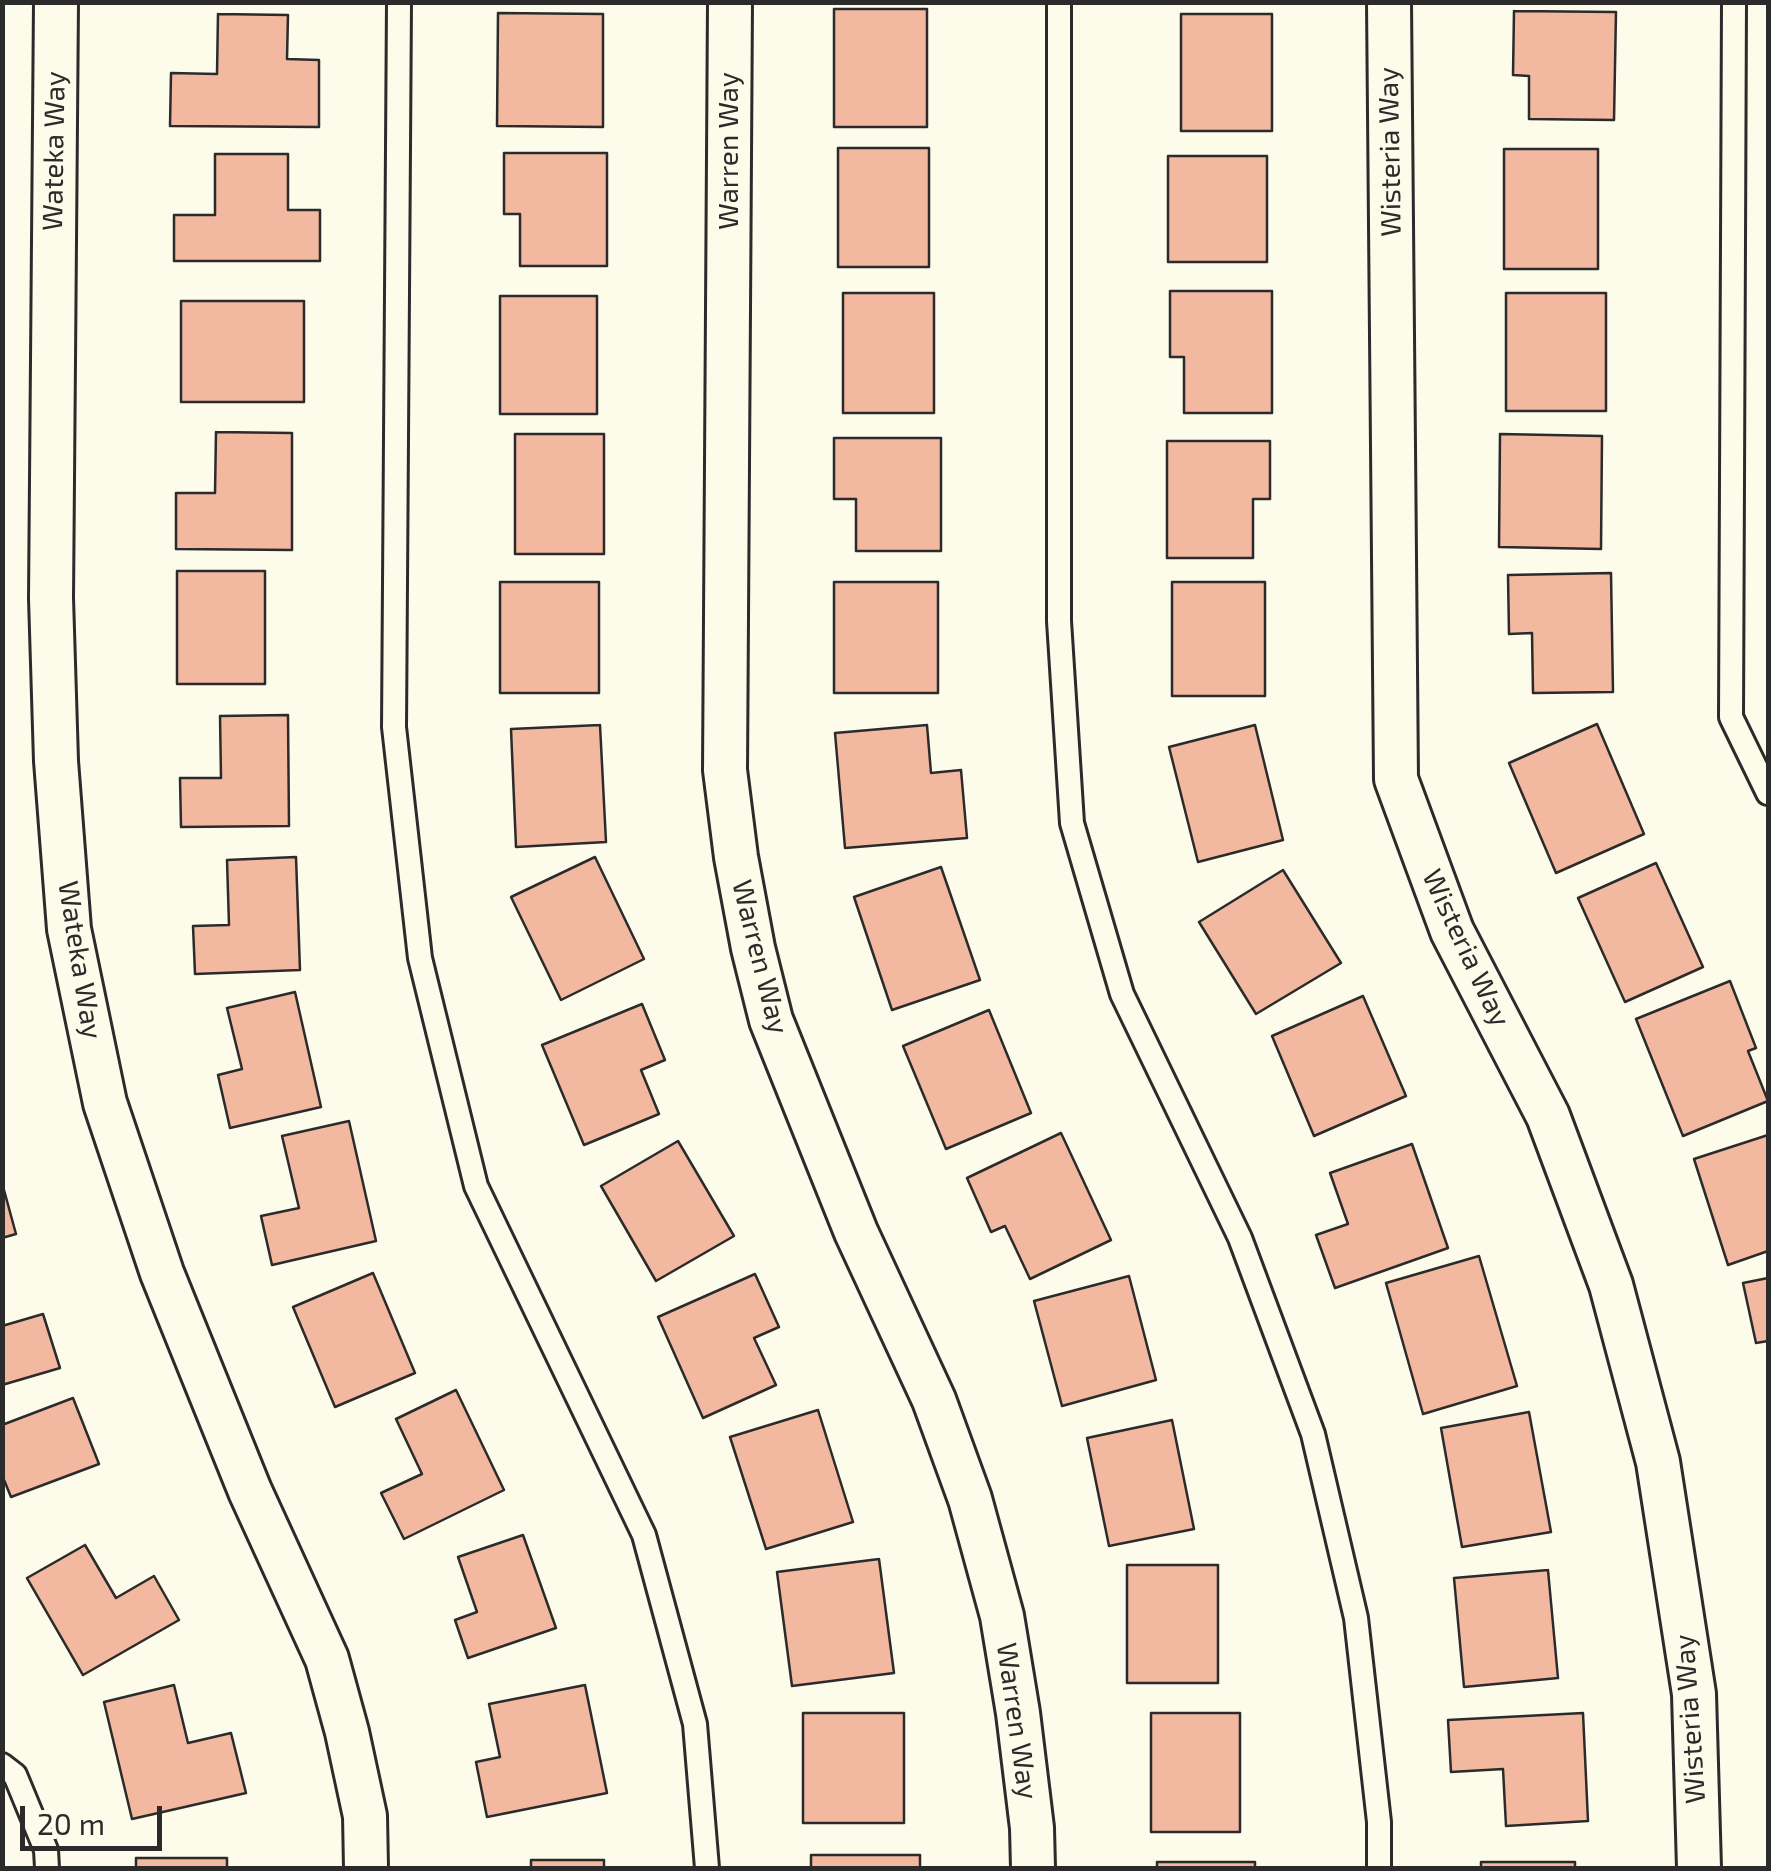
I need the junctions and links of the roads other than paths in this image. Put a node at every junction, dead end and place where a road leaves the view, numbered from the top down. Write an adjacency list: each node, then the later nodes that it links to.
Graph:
1 (56, 2): 10 (street, Wateka Way)
2 (399, 2): 11 (lane)
3 (730, 2): 12 (street, Warren Way)
4 (1059, 2): 13 (lane)
5 (1388, 2): 14 (street, Wisteria Way)
6 (1734, 2): 7 (lane)
7 (1768, 793)
8 (2, 1765): 9 (lane)
9 (47, 1868)
10 (366, 1868)
11 (706, 1868)
12 (1033, 1868)
13 (1379, 1868)
14 (1699, 1868)

